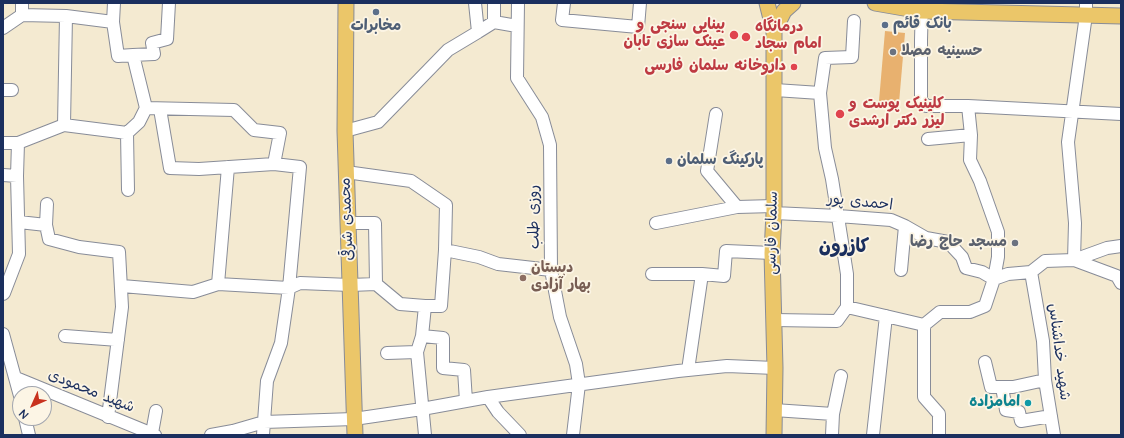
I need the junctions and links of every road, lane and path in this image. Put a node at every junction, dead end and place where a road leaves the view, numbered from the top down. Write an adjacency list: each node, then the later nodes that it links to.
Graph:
1 (114, 3): 18 (street)
2 (169, 3): 24 (street)
3 (346, 3): 34 (main road, محمدی شرقی)
4 (475, 3): 23 (street)
5 (494, 3): 19 (street)
6 (518, 3): 20 (street, روزی طلب)
7 (564, 3): 8 (street)
8 (640, 3)
9 (767, 3): 22 (main road, سلمان فارسی)
10 (793, 3): 22 (main road, سلمان فارسی)
11 (875, 3): 12 (main road)
12 (922, 7): 14 (main road); 27 (street)
13 (22, 9): 15 (street); 21 (street)
14 (1086, 9): 16 (main road); 30 (street)
15 (66, 16): 18 (street); 33 (street)
16 (1121, 16)
17 (854, 21): 26 (street)
18 (113, 22): 24 (street)
19 (494, 22): 20 (street); 23 (street)
20 (517, 26): 59 (street, روزی طلب)
21 (3, 28)
22 (774, 31): 25 (main road, سلمان فارسی)
23 (478, 32): 34 (street)
24 (133, 55): 28 (street)
25 (775, 90): 26 (street); 48 (main road, سلمان فارسی)
26 (820, 93): 49 (street)
27 (968, 106): 30 (street); 36 (street)
28 (146, 108): 29 (street); 35 (street)
29 (160, 109): 40 (street); 41 (street)
30 (1072, 110): 32 (street); 58 (street)
31 (716, 114): 47 (street)
32 (1121, 114)
33 (64, 125): 35 (street); 39 (street)
34 (345, 131): 42 (main road, محمدی شرقی)
35 (126, 133): 45 (street)
36 (971, 135): 37 (street); 64 (street)
37 (928, 139)
38 (3, 143): 39 (street)
39 (18, 143): 44 (street)
40 (274, 164): 41 (street); 70 (street)
41 (228, 167): 66 (street)
42 (346, 172): 51 (main road, محمدی شرقی); 56 (street)
43 (3, 175): 44 (street)
44 (17, 176): 50 (street)
45 (128, 190)
46 (47, 204): 53 (street)
47 (737, 207): 48 (street, احمدی پور); 52 (street, احمدی پور)
48 (774, 210): 49 (street, احمدی پور); 57 (main road, سلمان فارسی)
49 (838, 216): 54 (street, احمدی پور); 73 (street)
50 (18, 222): 53 (street); 71 (street)
51 (348, 223): 67 (street); 68 (main road, محمدی شرقی)
52 (656, 223)
53 (46, 225): 69 (street)
54 (905, 226): 60 (street); 64 (street, احمدی پور)
55 (1121, 246): 58 (street)
56 (445, 250): 59 (street); 72 (street)
57 (772, 253): 63 (street); 75 (main road, سلمان فارسی)
58 (1074, 260): 61 (street); 65 (street)
59 (552, 270): 89 (street, روزی طلب)
60 (901, 270)
61 (1031, 272): 64 (street); 88 (street, شهید خداشناس)
62 (652, 274): 63 (street)
63 (702, 274): 85 (street)
64 (994, 279): 76 (street)
65 (1121, 283)
66 (218, 284): 69 (street); 70 (street)
67 (376, 284): 68 (street); 72 (street)
68 (350, 285): 70 (street); 100 (main road, محمدی شرقی)
69 (122, 286): 80 (street)
70 (288, 288): 101 (street)
71 (3, 294)
72 (425, 306): 79 (street)
73 (847, 307): 74 (street); 75 (street)
74 (886, 316): 76 (street); 111 (street)
75 (774, 320): 84 (main road, سلمان فارسی)
76 (924, 325): 112 (street)
77 (3, 334): 87 (street)
78 (65, 336): 80 (street)
79 (422, 336): 81 (street); 93 (street)
80 (118, 340): 99 (street)
81 (417, 352): 82 (street); 94 (street)
82 (387, 353)
83 (985, 362): 91 (street)
84 (775, 368): 85 (street); 95 (main road, سلمان فارسی)
85 (688, 370): 89 (street)
86 (841, 376): 97 (street)
87 (16, 378): 90 (street); 99 (street, شهید محمودی)
88 (1045, 380): 91 (street); 98 (street, شهید خداشناس)
89 (579, 384): 92 (street); 108 (street, روزی طلب)
90 (18, 386)
91 (1002, 387): 98 (street)
92 (488, 397): 93 (street); 107 (street)
93 (466, 401): 94 (street)
94 (422, 409): 100 (street); 106 (street)
95 (774, 410): 97 (street); 109 (main road, سلمان فارسی)
96 (156, 411): 102 (street)
97 (833, 414): 110 (street)
98 (1051, 416): 113 (street, شهید خداشناس)
99 (108, 417): 102 (street, شهید محمودی)
100 (354, 419): 101 (street); 105 (main road, محمدی شرقی)
101 (264, 422): 103 (street); 104 (street)
102 (154, 434)
103 (211, 435)
104 (263, 435)
105 (355, 435)
106 (425, 435)
107 (520, 435)
108 (573, 435)
109 (774, 435)
110 (832, 435)
111 (872, 435)
112 (939, 435)
113 (1054, 435)

